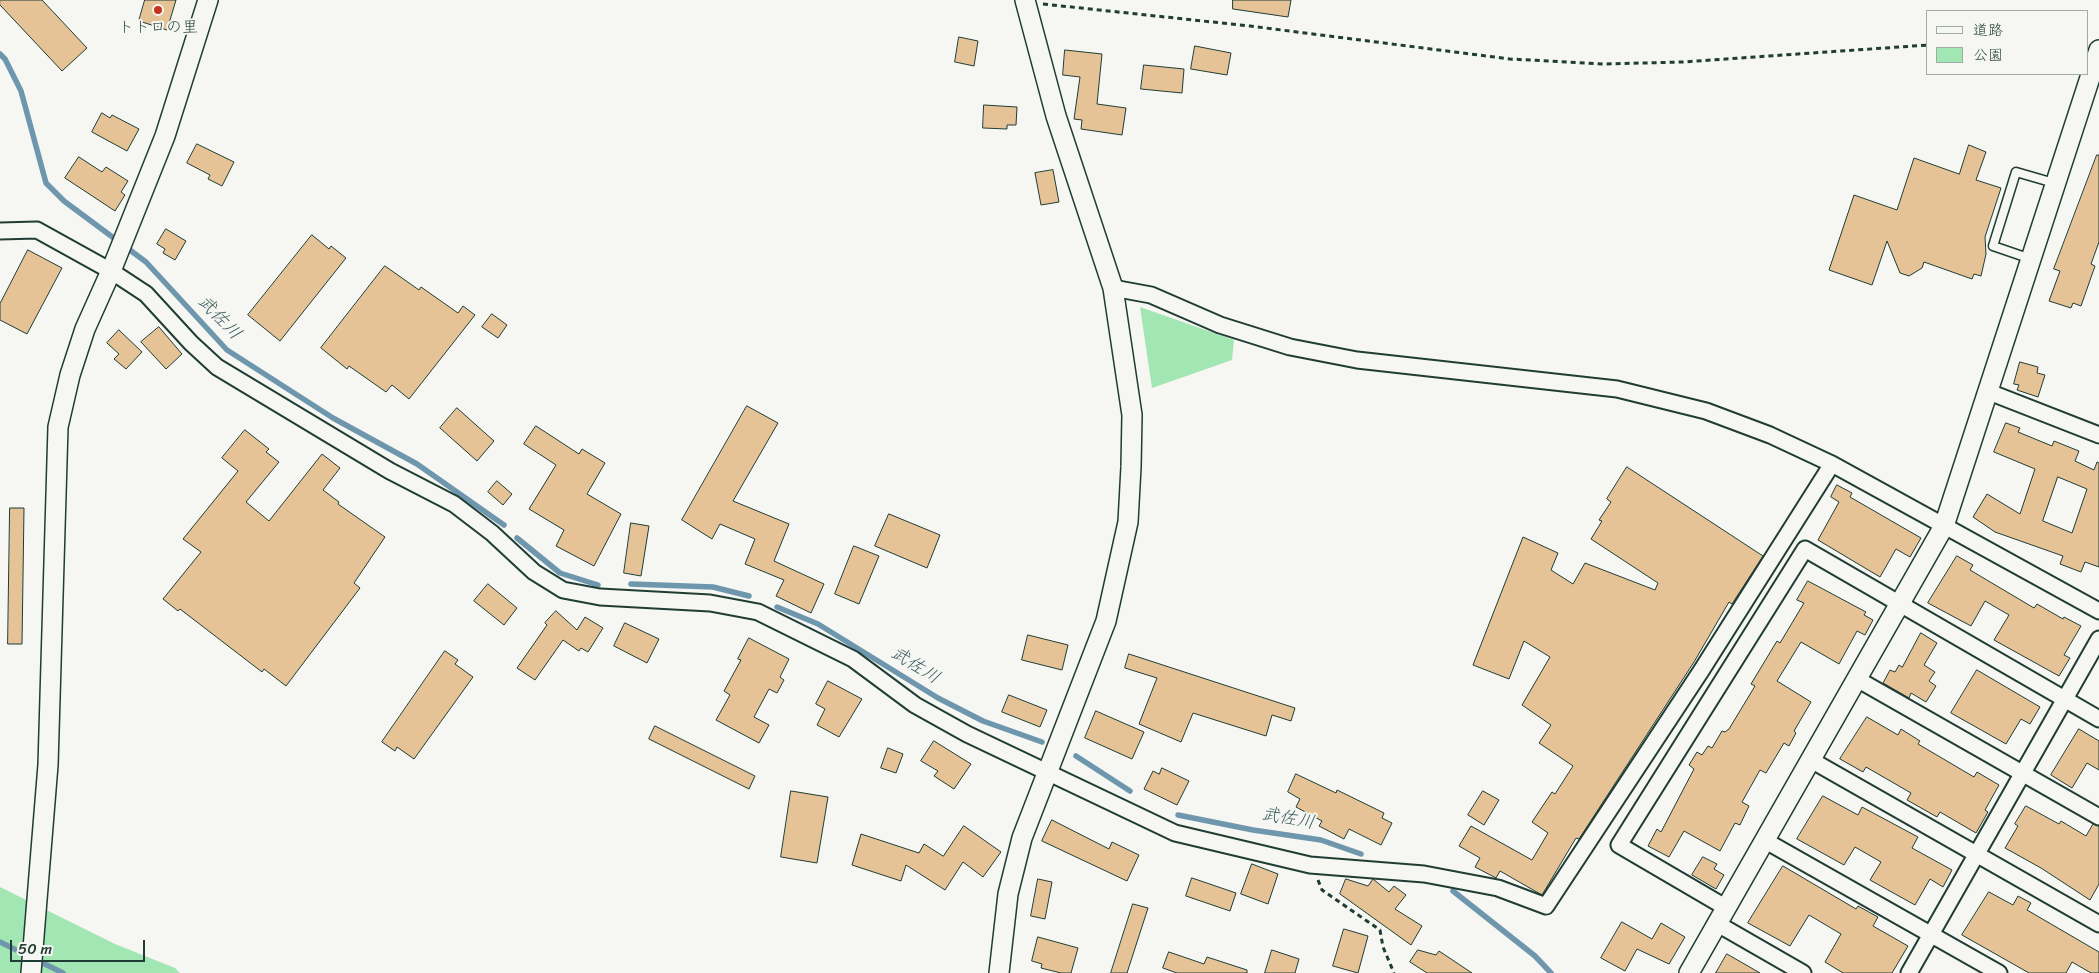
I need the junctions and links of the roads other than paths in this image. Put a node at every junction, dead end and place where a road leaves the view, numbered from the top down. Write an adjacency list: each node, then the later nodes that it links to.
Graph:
1 (208, 0): 7 (street)
2 (1025, 2): 8 (street)
3 (2099, 50): 4 (street)
4 (2055, 184): 6 (street); 6 (lane)
5 (0, 231): 7 (street)
6 (2031, 259): 9 (street)
7 (114, 265): 20 (street); 28 (street)
8 (1113, 288): 11 (street); 20 (street)
9 (1988, 392): 10 (street); 12 (street)
10 (2099, 435)
11 (1832, 464): 12 (street); 20 (street)
12 (1944, 526): 13 (street); 14 (street)
13 (1899, 605): 16 (street); 17 (street); 25 (street)
14 (2099, 611)
15 (2099, 640): 17 (street)
16 (1857, 679): 19 (street); 21 (street)
17 (2065, 700): 18 (street); 21 (street)
18 (2099, 719)
19 (1811, 760): 23 (street); 24 (street)
20 (1046, 772): 29 (street)
21 (2023, 774): 22 (street); 24 (street)
22 (2099, 817)
23 (1764, 840): 25 (street); 27 (street)
24 (1978, 854): 26 (street); 27 (street)
25 (1721, 915): 30 (street); 31 (street)
26 (2099, 924)
27 (1931, 933): 32 (street); 33 (street)
28 (31, 973)
29 (999, 973)
30 (1689, 973)
31 (1803, 973)
32 (1909, 973)
33 (1999, 973)

